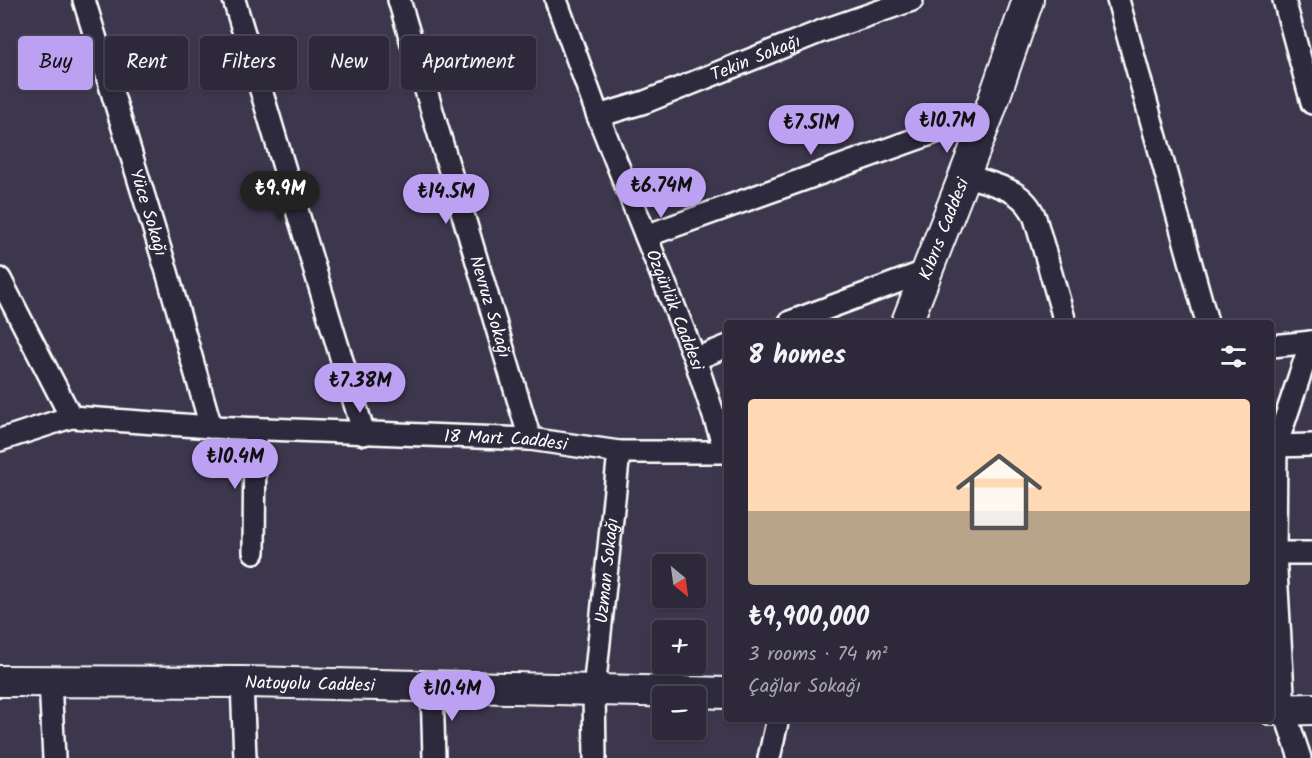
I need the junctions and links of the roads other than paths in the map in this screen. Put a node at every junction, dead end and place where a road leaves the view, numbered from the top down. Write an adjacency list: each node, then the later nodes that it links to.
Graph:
1 (84, 0): 25 (street, Yüce Sokağı)
2 (234, 0): 27 (street)
3 (399, 0): 28 (street, Nevruz Sokağı)
4 (556, 0): 11 (street, Özgürlük Caddesi)
5 (912, 0): 11 (street, Tekin Sokağı)
6 (1028, 0): 10 (main road, Kıbrıs Caddesi)
7 (1118, 0): 19 (street)
8 (1284, 0): 9 (street)
9 (1312, 103)
10 (989, 113): 12 (main road, Kıbrıs Caddesi); 13 (street)
11 (598, 116): 13 (street, Özgürlük Caddesi)
12 (964, 175): 14 (main road, Kıbrıs Caddesi); 18 (street)
13 (646, 236): 23 (street, Özgürlük Caddesi)
14 (927, 271): 16 (street); 17 (main road, Kıbrıs Caddesi)
15 (0, 279): 24 (street)
16 (795, 320)
17 (908, 320)
18 (1064, 320)
19 (1206, 320)
20 (1311, 342): 21 (street); 32 (street)
21 (1274, 346)
22 (724, 347): 23 (street)
23 (695, 358): 30 (street, Özgürlük Caddesi)
24 (71, 417): 25 (street, 18 Mart Caddesi); 29 (street, 18 Mart Caddesi)
25 (211, 427): 26 (street, 18 Mart Caddesi)
26 (255, 429): 27 (street, 18 Mart Caddesi); 35 (street)
27 (364, 434): 28 (street, 18 Mart Caddesi)
28 (530, 439): 33 (street, 18 Mart Caddesi)
29 (0, 440)
30 (724, 443)
31 (1312, 445): 32 (street)
32 (1274, 446)
33 (619, 452): 34 (street, 18 Mart Caddesi); 43 (street, Uzman Sokağı)
34 (724, 452)
35 (254, 552)
36 (1274, 553): 37 (street)
37 (1312, 553)
38 (1274, 563): 45 (street)
39 (0, 681): 40 (main road, Natoyolu Caddesi)
40 (50, 681): 41 (main road, Natoyolu Caddesi); 47 (street)
41 (242, 682): 42 (main road, Natoyolu Caddesi); 48 (street)
42 (432, 686): 43 (main road, Natoyolu Caddesi); 49 (street)
43 (594, 690): 44 (main road, Natoyolu Caddesi); 50 (street, Uzman Sokağı)
44 (724, 693)
45 (1289, 710): 52 (street)
46 (777, 722): 51 (street)
47 (54, 758)
48 (245, 758)
49 (434, 758)
50 (595, 758)
51 (769, 758)
52 (1300, 758)

